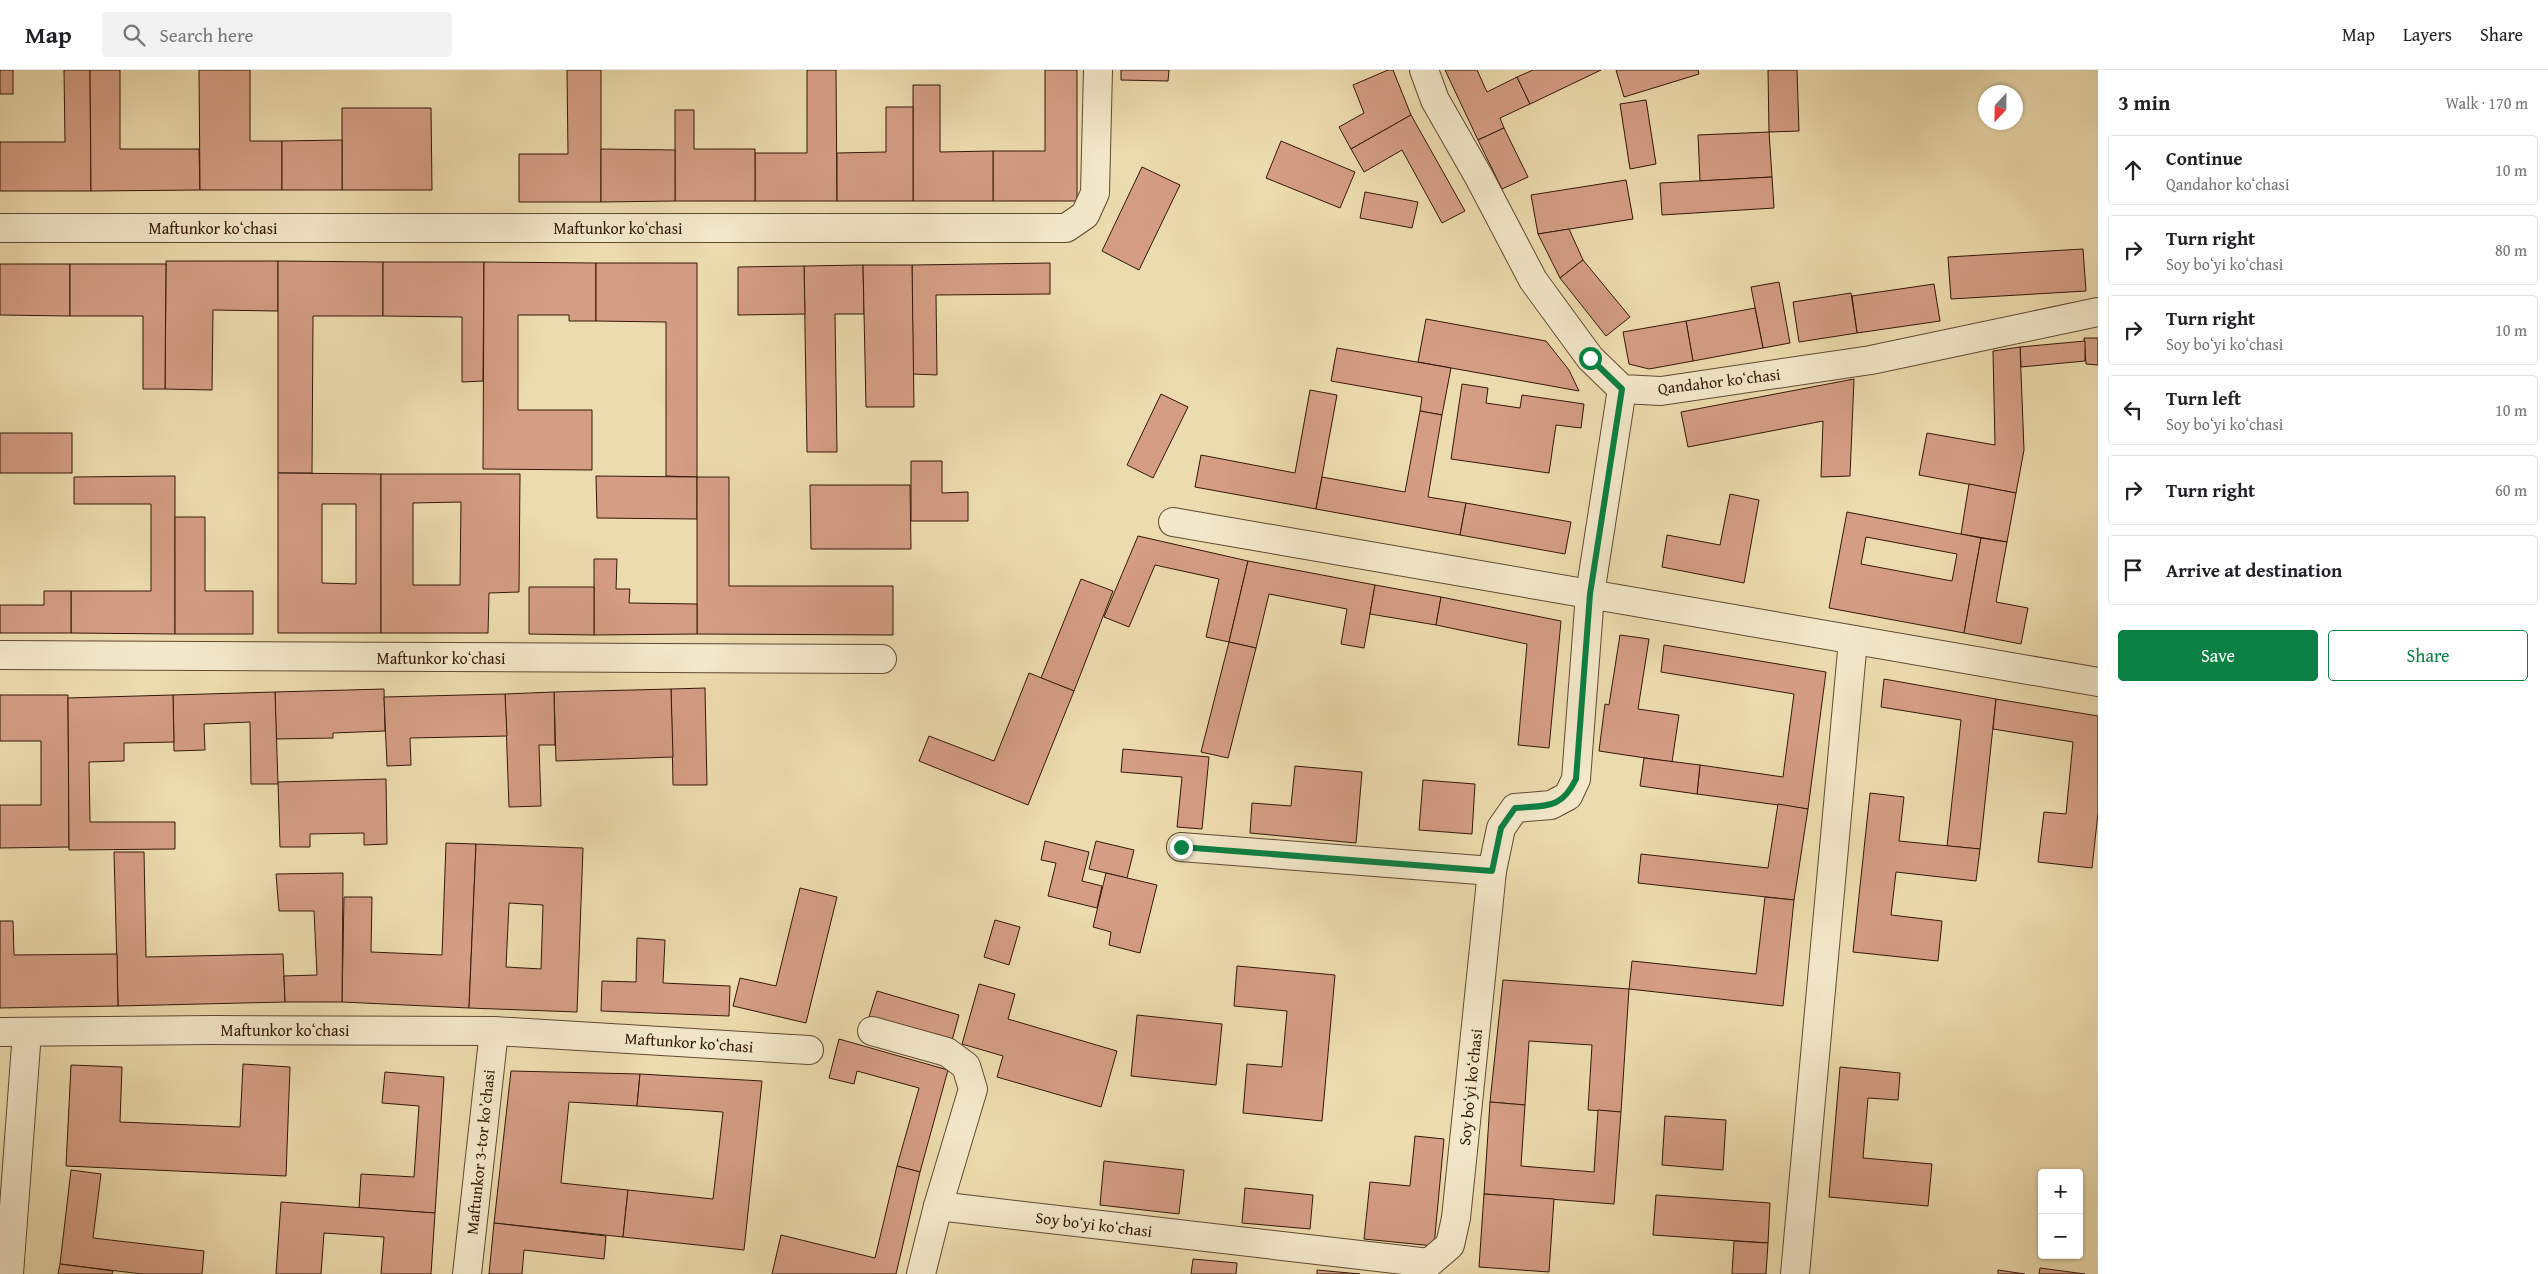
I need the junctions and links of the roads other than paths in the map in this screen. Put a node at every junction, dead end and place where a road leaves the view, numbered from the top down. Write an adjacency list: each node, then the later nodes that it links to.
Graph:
1 (1098, 70): 3 (street, Maftunkor koʻchasi)
2 (1424, 70): 5 (street)
3 (0, 228)
4 (2098, 312): 5 (street, Qandahor koʻchasi)
5 (1622, 389): 7 (street, Soy boʻyi koʻchasi)
6 (1173, 522): 7 (street)
7 (1590, 594): 8 (street); 13 (street, Soy boʻyi koʻchasi)
8 (1853, 640): 11 (street); 23 (street)
9 (0, 655): 10 (street, Maftunkor koʻchasi)
10 (882, 659)
11 (2098, 682)
12 (1181, 847): 13 (street)
13 (1492, 871): 19 (street, Soy boʻyi koʻchasi)
14 (494, 1031): 17 (street, Maftunkor koʻchasi); 18 (street, Maftunkor koʻchasi); 21 (street, Maftunkor 3-tor koʼchasi)
15 (872, 1031): 19 (street)
16 (0, 1032): 17 (street, Maftunkor koʻchasi)
17 (27, 1032): 20 (street)
18 (809, 1050)
19 (938, 1206): 22 (street)
20 (9, 1274)
21 (467, 1274)
22 (921, 1274)
23 (1795, 1274)

